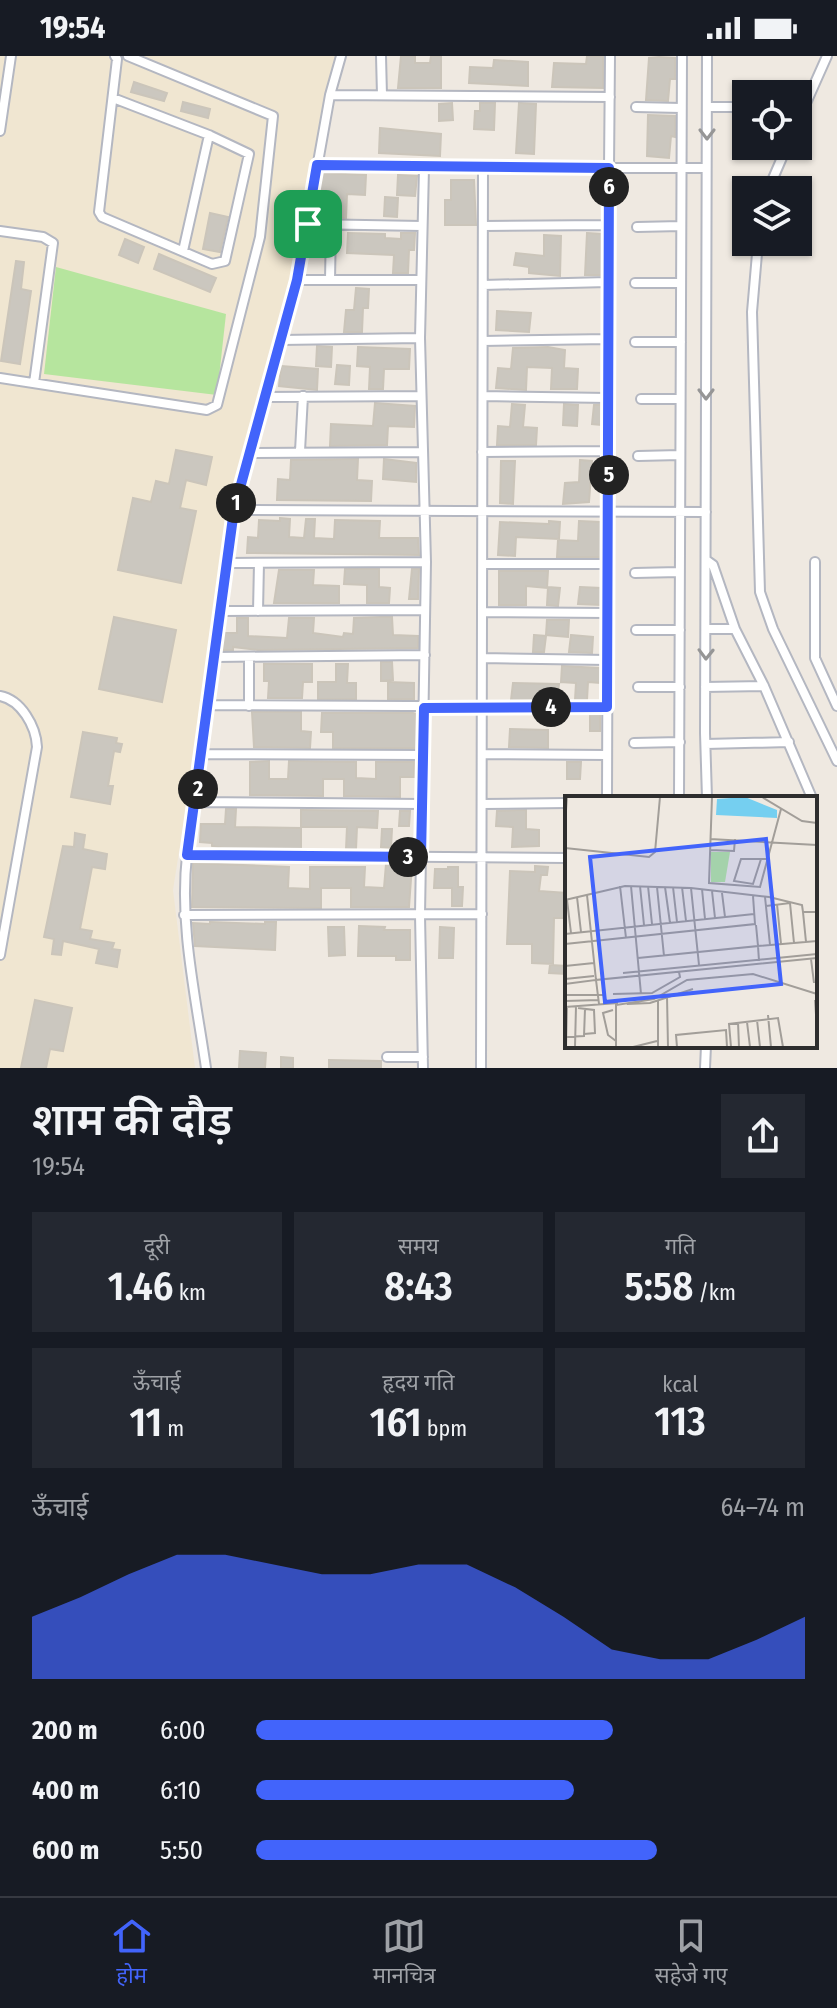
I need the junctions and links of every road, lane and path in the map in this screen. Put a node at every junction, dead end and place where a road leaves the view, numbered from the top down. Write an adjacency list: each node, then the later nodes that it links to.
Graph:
1 (11, 56): 19 (street)
2 (115, 56): 14 (street)
3 (128, 56): 51 (street)
4 (341, 56): 11 (street)
5 (381, 56): 12 (street)
6 (610, 56): 13 (street)
7 (682, 56): 18 (street)
8 (707, 56): 16 (street)
9 (827, 56): 10 (street)
10 (812, 90)
11 (330, 95): 12 (street); 21 (street)
12 (382, 95): 13 (street)
13 (610, 97): 24 (street)
14 (113, 98): 20 (street); 35 (street)
15 (636, 107): 18 (street)
16 (707, 107): 17 (street); 26 (street, one-way to 26)
17 (732, 107)
18 (681, 108): 25 (street)
19 (0, 131)
20 (209, 135): 35 (street); 35 (street)
21 (317, 165): 23 (street); 27 (street)
22 (483, 167): 23 (street); 24 (street); 31 (street)
23 (424, 168): 30 (street)
24 (609, 168): 25 (street); 29 (street)
25 (681, 168): 26 (street); 32 (street)
26 (706, 168): 71 (street, one-way to 71)
27 (308, 224): 28 (street); 37 (street)
28 (331, 224): 30 (street); 38 (street)
29 (608, 225): 31 (street); 40 (street)
30 (422, 226): 39 (street)
31 (483, 226): 43 (street)
32 (681, 226): 33 (street); 42 (street)
33 (637, 227)
34 (0, 231): 51 (street)
35 (183, 251)
36 (757, 256): 114 (street)
37 (297, 280): 38 (street); 46 (street)
38 (330, 280): 39 (street)
39 (421, 280): 44 (street)
40 (608, 282): 43 (street); 45 (street)
41 (635, 283): 42 (street)
42 (681, 283): 49 (street)
43 (483, 285): 47 (street)
44 (420, 338): 46 (street); 53 (street)
45 (608, 339): 47 (street); 56 (street)
46 (281, 340): 55 (street)
47 (483, 341): 54 (street)
48 (635, 342): 49 (street)
49 (681, 342): 58 (street)
50 (0, 378): 51 (street)
51 (34, 383)
52 (303, 396): 53 (street); 55 (street); 59 (street)
53 (421, 396): 61 (street)
54 (483, 396): 56 (street); 62 (street)
55 (265, 397): 63 (street)
56 (608, 398): 60 (street)
57 (641, 399): 58 (street)
58 (680, 399): 64 (street)
59 (300, 451): 61 (street); 63 (street)
60 (608, 451): 62 (street); 69 (street)
61 (422, 452): 67 (street)
62 (482, 452): 68 (street)
63 (251, 453): 66 (street)
64 (680, 455): 65 (street); 70 (street)
65 (638, 456)
66 (234, 510): 67 (street); 75 (street)
67 (424, 511): 68 (street); 73 (street)
68 (483, 512): 69 (street); 77 (street)
69 (609, 512): 70 (street); 78 (street)
70 (680, 512): 71 (street); 79 (street)
71 (706, 512): 72 (street)
72 (706, 560): 86 (street); 87 (street)
73 (426, 562): 76 (street); 81 (street)
74 (815, 562): 102 (street)
75 (227, 563): 76 (street); 82 (street)
76 (259, 563): 83 (street)
77 (483, 564): 78 (street); 84 (street)
78 (609, 564): 85 (street)
79 (679, 572): 80 (street); 89 (street)
80 (635, 573)
81 (425, 610): 83 (street); 90 (street)
82 (222, 611): 83 (street); 91 (street)
83 (258, 611)
84 (482, 612): 85 (street); 93 (street)
85 (608, 613): 94 (street)
86 (706, 629): 87 (street); 98 (street, one-way to 98)
87 (735, 629): 95 (street)
88 (636, 630): 89 (street)
89 (680, 630): 97 (street)
90 (425, 655): 92 (street); 104 (street)
91 (216, 657): 92 (street); 100 (street)
92 (249, 657): 101 (street)
93 (482, 658): 94 (street); 105 (street)
94 (608, 660): 103 (street)
95 (764, 686): 98 (street); 107 (street)
96 (638, 687): 97 (street)
97 (680, 687): 106 (street)
98 (705, 687): 109 (street)
99 (0, 696): 130 (street)
100 (207, 705): 101 (street); 110 (street)
101 (249, 706): 104 (street)
102 (837, 706)
103 (607, 707): 105 (street); 113 (street)
104 (424, 708): 105 (street); 112 (street)
105 (482, 708): 111 (street)
106 (680, 742): 108 (street); 116 (street)
107 (789, 742): 109 (street); 118 (street)
108 (634, 743)
109 (706, 744): 117 (street)
110 (202, 754): 112 (street); 119 (street)
111 (482, 754): 113 (street); 122 (street)
112 (423, 755): 121 (street)
113 (607, 755): 115 (street)
114 (837, 761)
115 (607, 796)
116 (679, 796)
117 (707, 796)
118 (811, 796)
119 (196, 802): 121 (street); 123 (street)
120 (565, 803): 122 (street)
121 (422, 804): 124 (street)
122 (482, 804): 125 (street)
123 (187, 855): 124 (street); 128 (street)
124 (421, 857): 125 (street); 129 (street)
125 (482, 858): 126 (street); 127 (street)
126 (565, 858)
127 (482, 914): 129 (street); 136 (street)
128 (184, 915): 129 (street); 134 (street)
129 (420, 915): 133 (street)
130 (0, 955)
131 (706, 1048): 137 (street)
132 (387, 1057): 133 (street)
133 (423, 1057): 135 (street)
134 (206, 1068)
135 (423, 1068)
136 (481, 1068)
137 (705, 1068)

